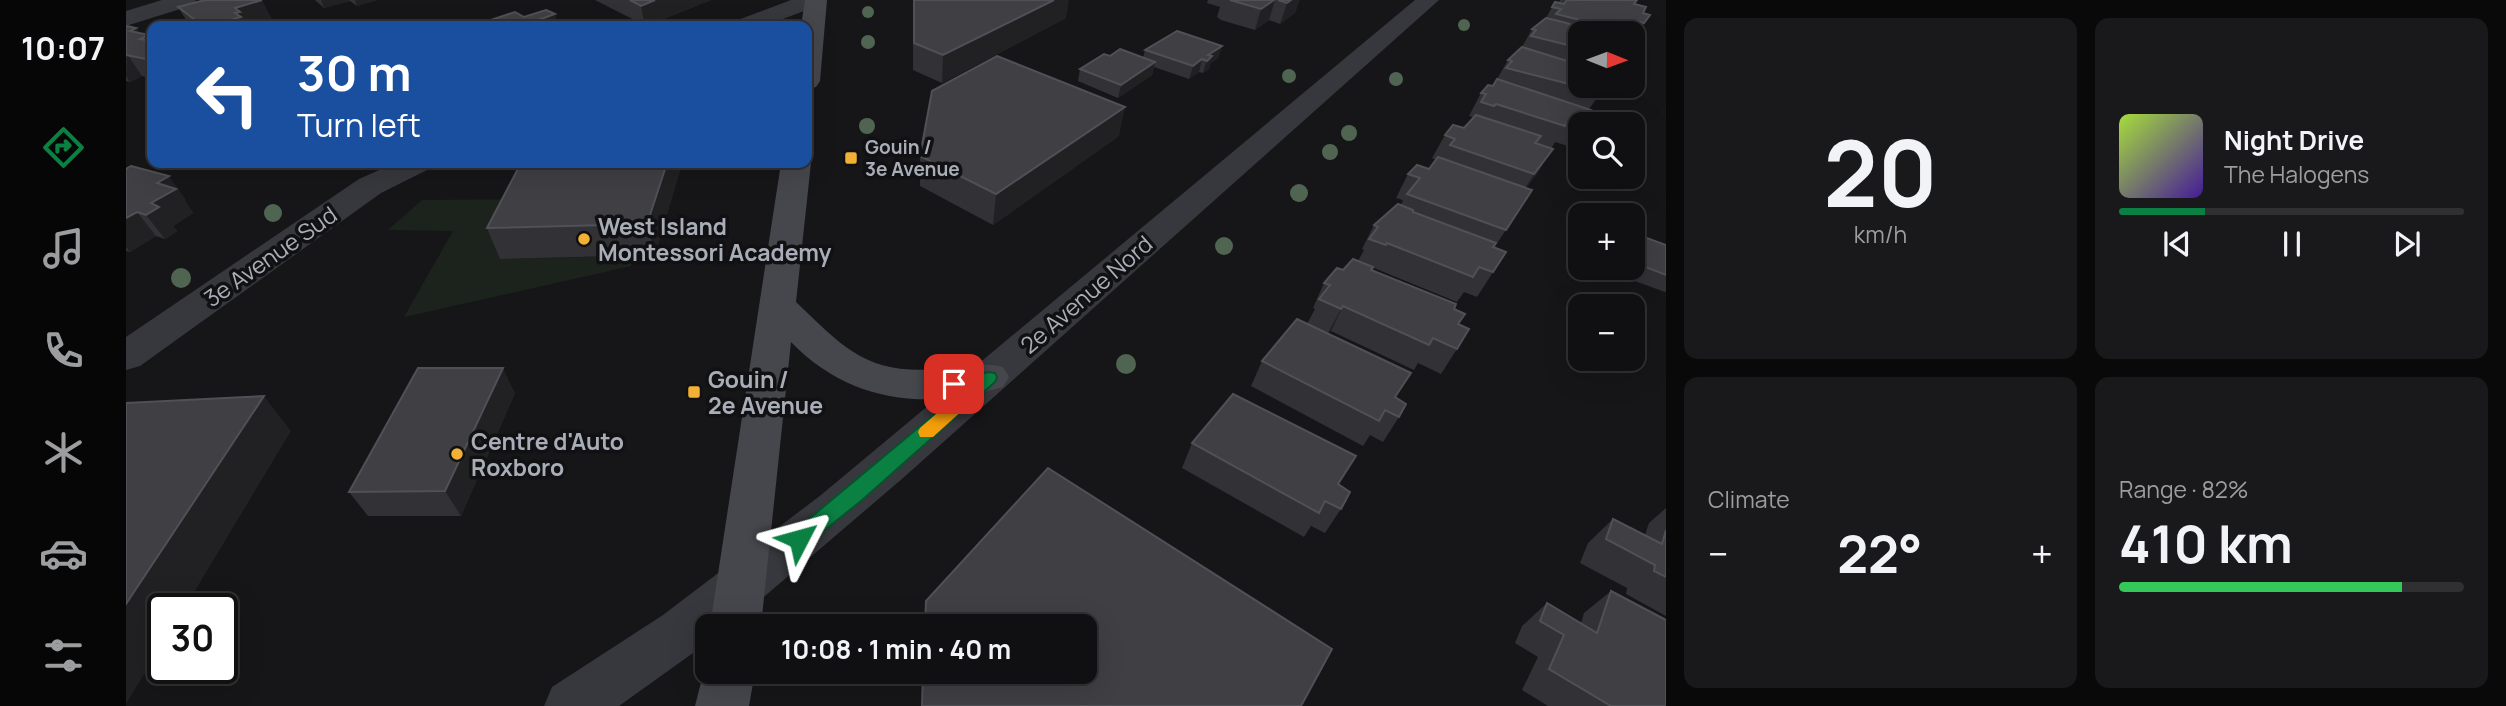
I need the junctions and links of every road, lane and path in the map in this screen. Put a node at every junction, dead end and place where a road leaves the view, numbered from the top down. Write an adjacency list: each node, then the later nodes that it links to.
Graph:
1 (185, 0): 4 (street)
2 (814, 0): 5 (street); 6 (main road)
3 (1428, 0): 11 (street, 2e Avenue Nord)
4 (126, 19)
5 (757, 21)
6 (812, 23)
7 (408, 168): 10 (street, 3e Avenue Sud)
8 (795, 168): 9 (main road)
9 (778, 306): 11 (main road); 12 (main road)
10 (126, 356)
11 (989, 377): 12 (street, 2e Avenue Nord)
12 (738, 605): 14 (street, 2e Avenue Nord)
13 (726, 684): 15 (main road)
14 (571, 706)
15 (722, 706)

